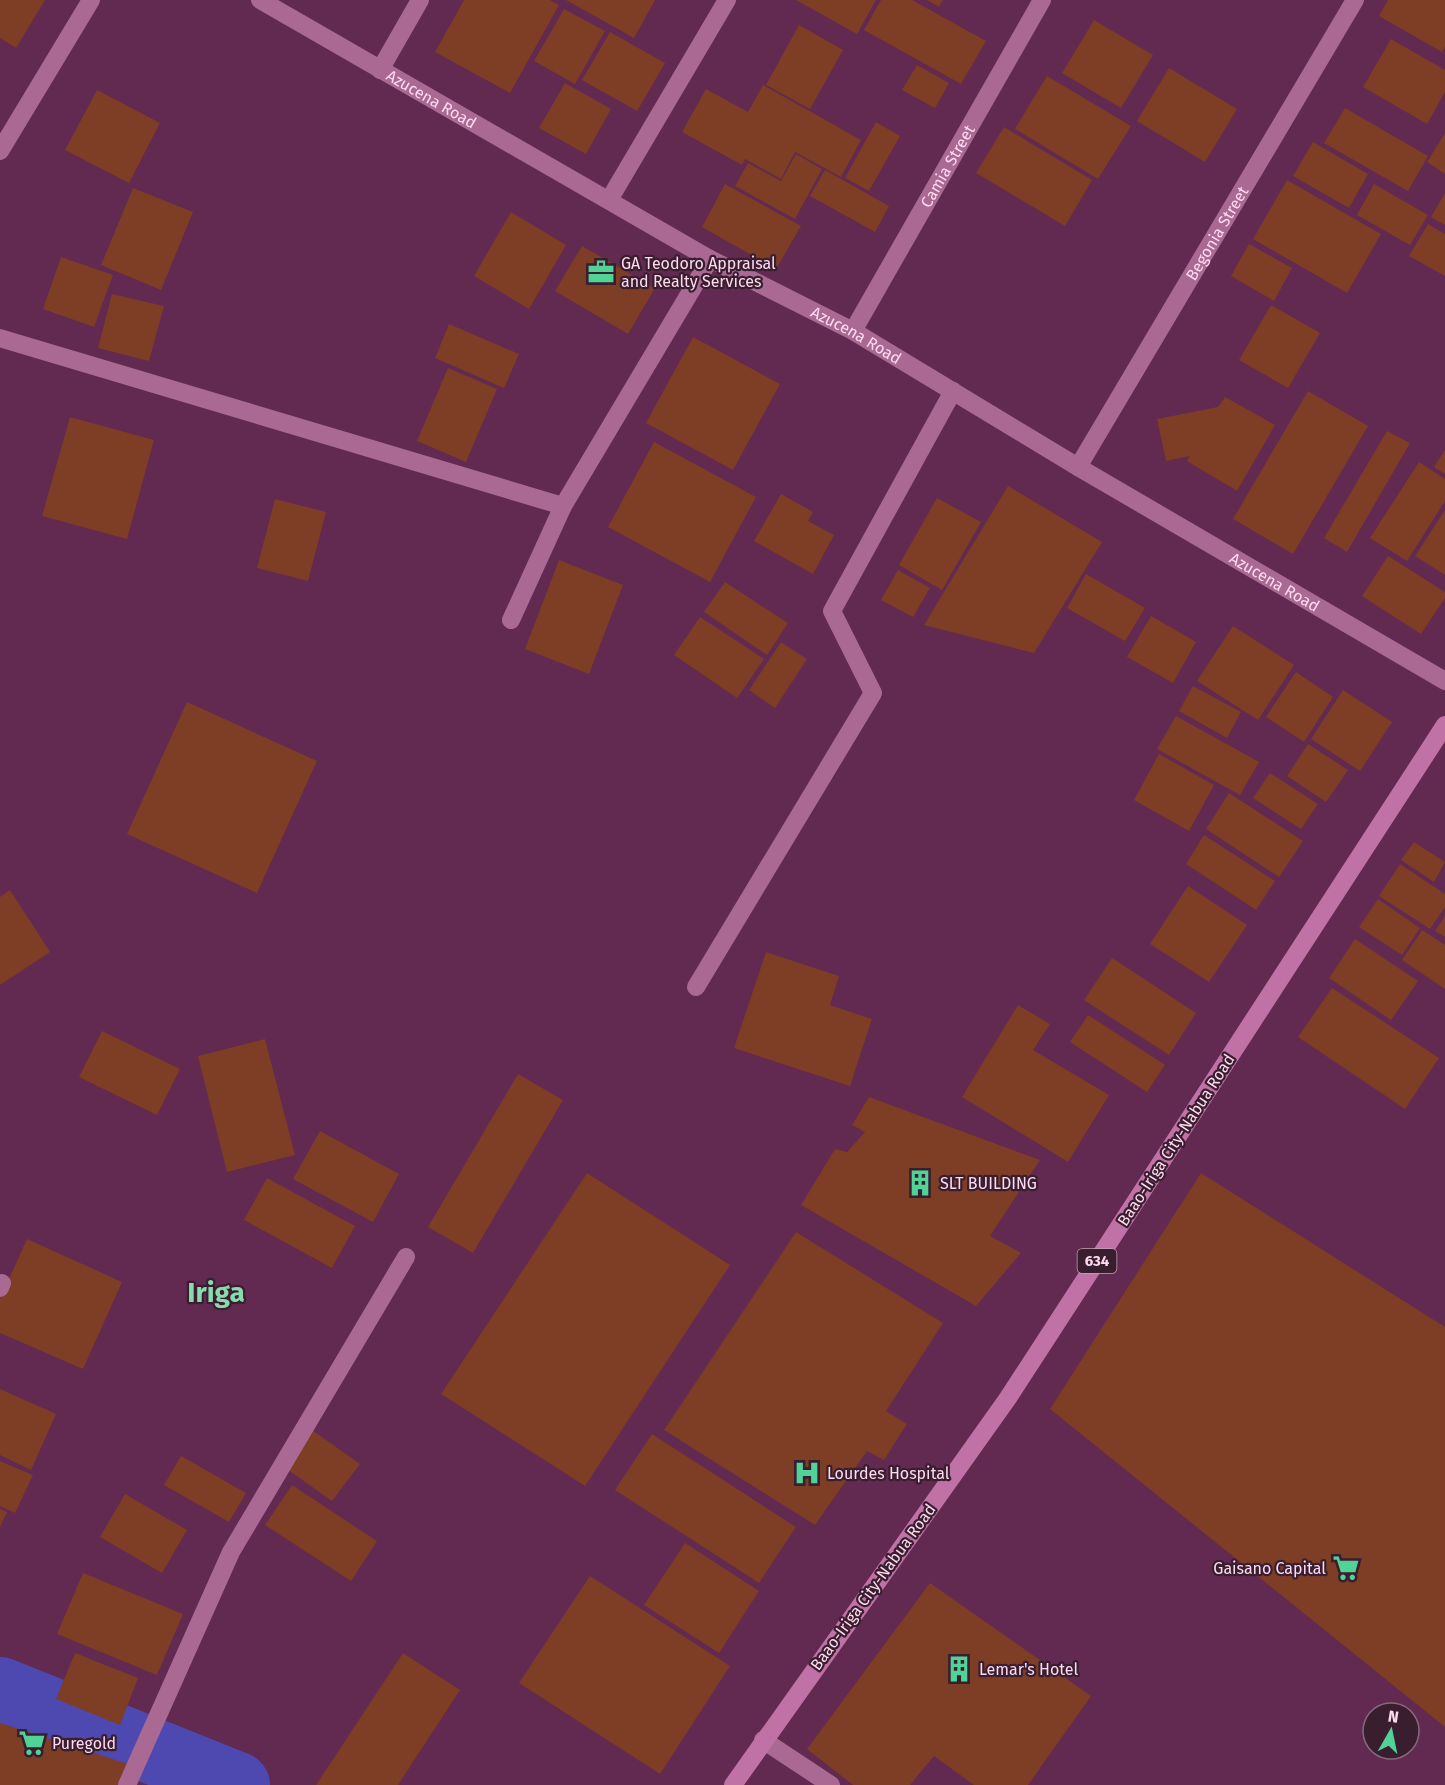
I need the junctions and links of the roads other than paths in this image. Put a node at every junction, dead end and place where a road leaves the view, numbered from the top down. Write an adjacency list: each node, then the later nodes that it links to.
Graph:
1 (91, 0): 8 (street)
2 (260, 0): 7 (street, Azucena Road)
3 (420, 0): 7 (street)
4 (727, 0): 9 (street)
5 (1042, 0): 11 (street, Camia Street)
6 (1355, 0): 14 (street, Begonia Street)
7 (381, 70): 9 (street, Azucena Road)
8 (0, 152)
9 (609, 201): 10 (street, Azucena Road)
10 (710, 259): 11 (street, Azucena Road); 15 (street)
11 (853, 332): 13 (street, Azucena Road)
12 (0, 338): 15 (street)
13 (953, 391): 14 (street, Azucena Road); 19 (street)
14 (1078, 467): 17 (street, Azucena Road)
15 (563, 506): 16 (street)
16 (511, 620)
17 (1445, 681)
18 (1445, 725): 21 (main road, Baao-Iriga City-Nabua Road / 634)
19 (696, 987)
20 (406, 1257): 22 (street)
21 (763, 1740): 23 (main road, Baao-Iriga City-Nabua Road / 634); 24 (street)
22 (127, 1785)
23 (733, 1785)
24 (831, 1785)

